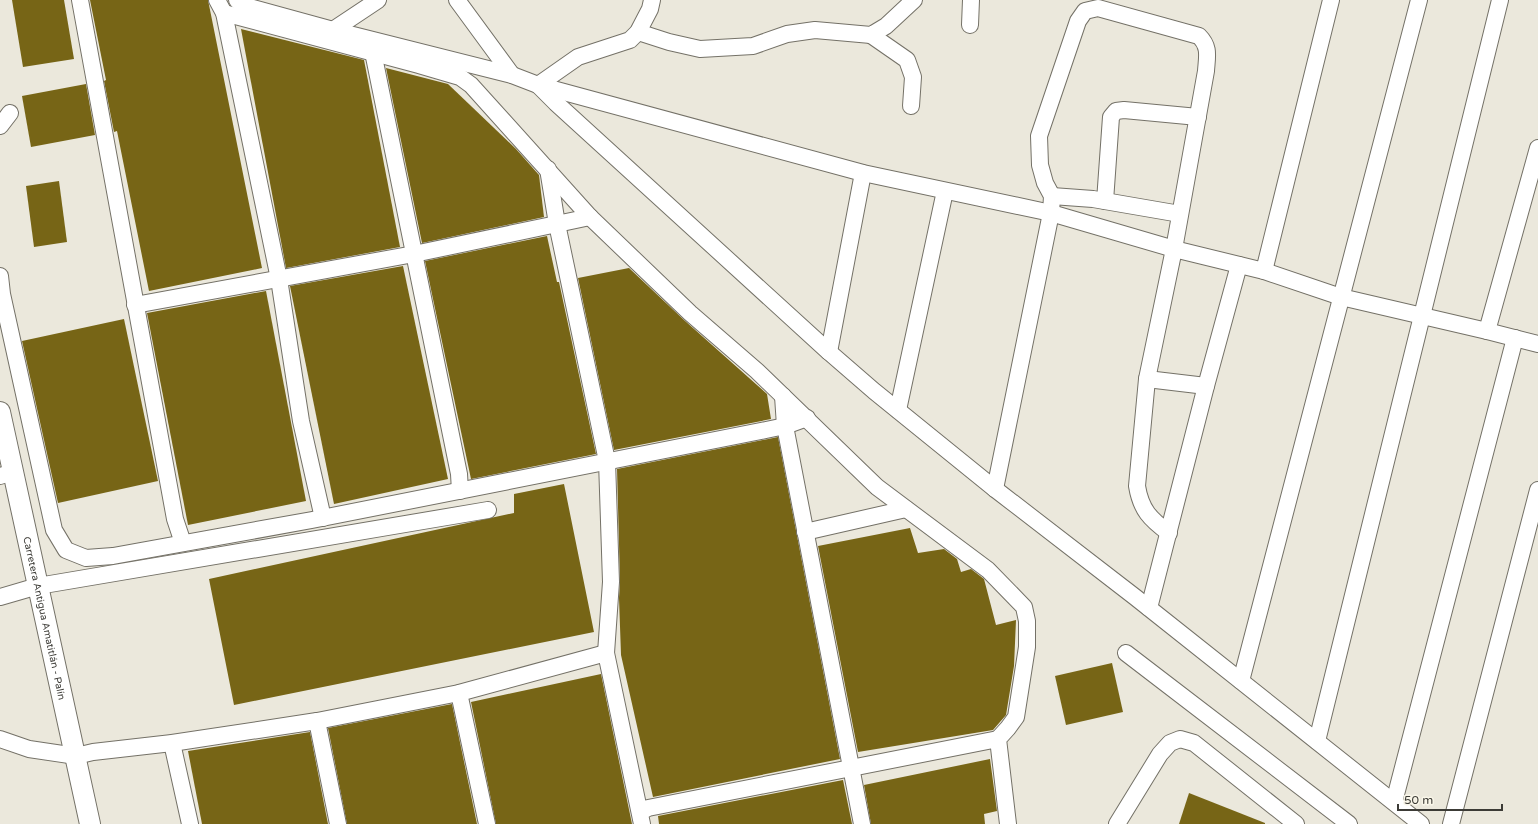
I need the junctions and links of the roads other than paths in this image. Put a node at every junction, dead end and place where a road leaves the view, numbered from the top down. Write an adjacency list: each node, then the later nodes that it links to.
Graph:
1 (80, 0): 40 (street)
2 (237, 0): 13 (street)
3 (378, 0): 13 (street)
4 (457, 0): 17 (street)
5 (652, 0): 14 (street)
6 (914, 0): 15 (street)
7 (971, 0): 12 (street)
8 (1331, 0): 36 (street)
9 (1419, 0): 39 (street)
10 (1500, 0): 41 (street)
11 (221, 7): 16 (street); 38 (street)
12 (970, 25)
13 (333, 30): 17 (street)
14 (638, 32): 15 (street); 18 (street)
15 (871, 35): 19 (street)
16 (372, 52): 24 (street); 34 (street)
17 (512, 75): 18 (street)
18 (538, 85): 25 (street); 45 (street)
19 (911, 106)
20 (10, 113): 22 (street)
21 (1198, 117): 27 (street); 28 (street); 30 (street)
22 (0, 126)
23 (1538, 148): 42 (street)
24 (548, 169): 31 (street); 32 (street)
25 (863, 173): 26 (street); 45 (street)
26 (944, 190): 29 (street); 49 (street)
27 (1052, 196): 28 (street); 29 (street)
28 (1105, 201): 30 (street)
29 (1051, 213): 33 (street); 55 (street)
30 (1180, 214): 33 (street)
31 (590, 217): 32 (street); 48 (street)
32 (557, 224): 34 (street); 53 (street)
33 (1174, 249): 35 (street); 46 (street)
34 (414, 254): 38 (street); 57 (street)
35 (1239, 266): 36 (street); 47 (street)
36 (1264, 271): 39 (street)
37 (0, 276): 63 (street)
38 (279, 279): 40 (street); 60 (street)
39 (1341, 297): 41 (street); 69 (street)
40 (135, 305): 63 (street)
41 (1422, 316): 42 (street); 74 (street)
42 (1487, 331): 43 (street)
43 (1515, 338): 44 (street); 78 (street)
44 (1538, 344)
45 (829, 352): 49 (street)
46 (1147, 379): 47 (street); 62 (street)
47 (1206, 386): 62 (street)
48 (783, 396): 51 (street); 52 (street)
49 (898, 410): 55 (street)
50 (0, 412): 54 (main road, Carretera Antigua Amatitlán - Palín)
51 (807, 418): 52 (street); 58 (street)
52 (785, 426): 53 (street); 61 (street)
53 (607, 461): 57 (street); 67 (street)
54 (6, 474): 64 (main road, Carretera Antigua Amatitlán - Palín)
55 (996, 489): 66 (street)
56 (1538, 490): 90 (street)
57 (460, 491): 60 (street)
58 (906, 509): 61 (street); 72 (street)
59 (488, 510): 64 (street)
60 (323, 518): 63 (street)
61 (805, 532): 77 (street)
62 (1169, 533): 66 (street)
63 (183, 543)
64 (38, 586): 65 (street); 76 (main road, Carretera Antigua Amatitlán - Palín)
65 (0, 597)
66 (1149, 608): 69 (street)
67 (606, 653): 70 (street); 79 (street)
68 (1126, 653): 88 (street)
69 (1241, 681): 74 (street)
70 (459, 693): 71 (street); 83 (street)
71 (317, 721): 75 (street); 82 (street)
72 (998, 738): 77 (street); 85 (street)
73 (0, 739): 76 (street)
74 (1317, 741): 78 (street)
75 (172, 743): 76 (street); 81 (street)
76 (76, 756): 80 (main road, Carretera Antigua Amatitlán - Palín)
77 (850, 769): 79 (street); 84 (street)
78 (1394, 802): 89 (street)
79 (641, 818)
80 (90, 824)
81 (190, 824)
82 (338, 824)
83 (487, 824)
84 (862, 824)
85 (1008, 824)
86 (1117, 824): 87 (street)
87 (1296, 824)
88 (1349, 824)
89 (1421, 824)
90 (1451, 824)

